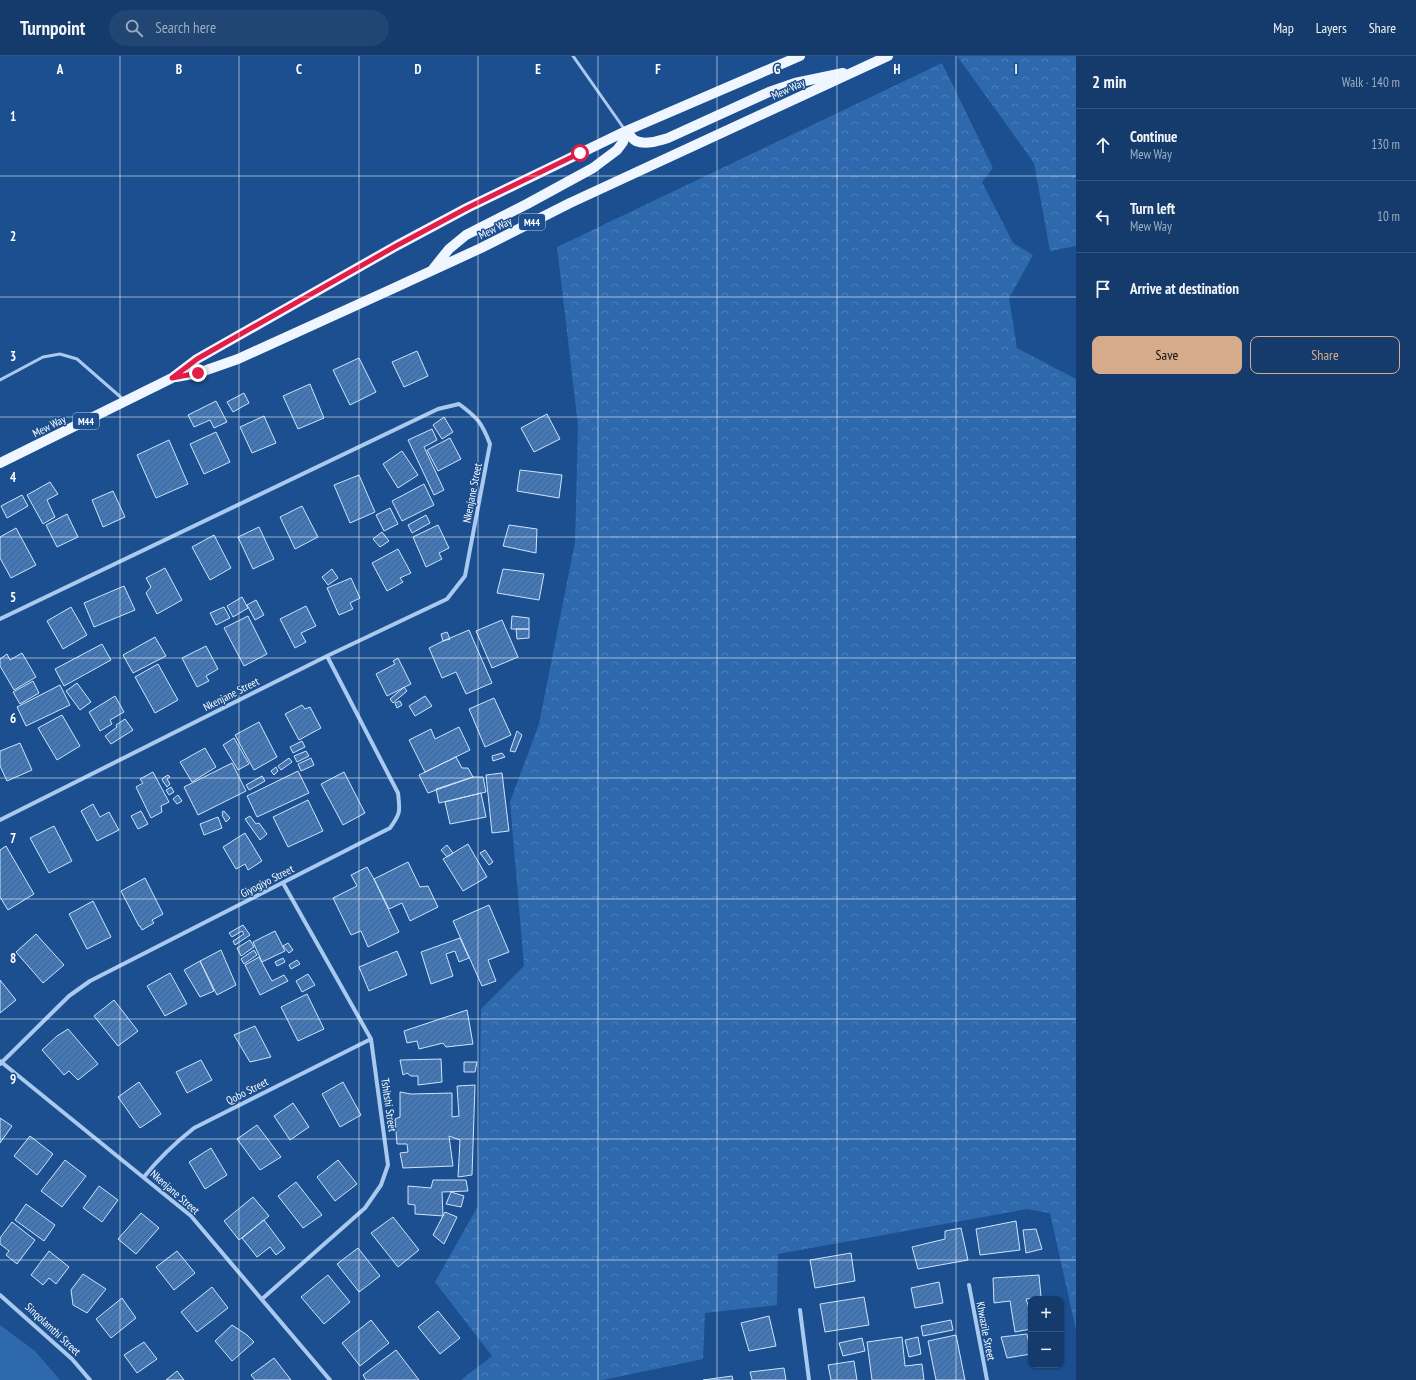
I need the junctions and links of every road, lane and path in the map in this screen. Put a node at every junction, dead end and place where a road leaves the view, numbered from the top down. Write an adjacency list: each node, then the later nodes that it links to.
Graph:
1 (572, 56): 5 (lane)
2 (800, 56): 5 (main road, Mew Way / M44)
3 (888, 56): 4 (main road, Mew Way / M44)
4 (862, 68): 5 (main road); 6 (main road, Mew Way / M44)
5 (626, 131): 6 (main road); 7 (main road, Mew Way / M44)
6 (432, 271): 7 (main road, Mew Way / M44)
7 (172, 378): 9 (main road, Mew Way / M44)
8 (0, 380): 9 (lane)
9 (125, 401): 10 (main road, Mew Way / M44)
10 (0, 463)
11 (0, 619): 12 (street, Nkenjane Street)
12 (327, 656): 13 (street, Nkenjane Street); 14 (street, Giyogiyo Street)
13 (0, 820)
14 (283, 883): 15 (street, Tshitshi Street); 16 (street, Giyogiyo Street)
15 (371, 1039): 17 (street, Qobo Street); 20 (street, Tshitshi Street)
16 (1, 1062): 17 (street, Nkenjane Street)
17 (144, 1177): 20 (street, Nkenjane Street)
18 (969, 1285): 25 (street, Khwazile Street)
19 (0, 1295): 22 (street, Sinqolamthi Street)
20 (262, 1299): 23 (street, Nkenjane Street)
21 (800, 1310): 24 (street)
22 (90, 1380)
23 (330, 1380)
24 (809, 1380)
25 (986, 1380)

